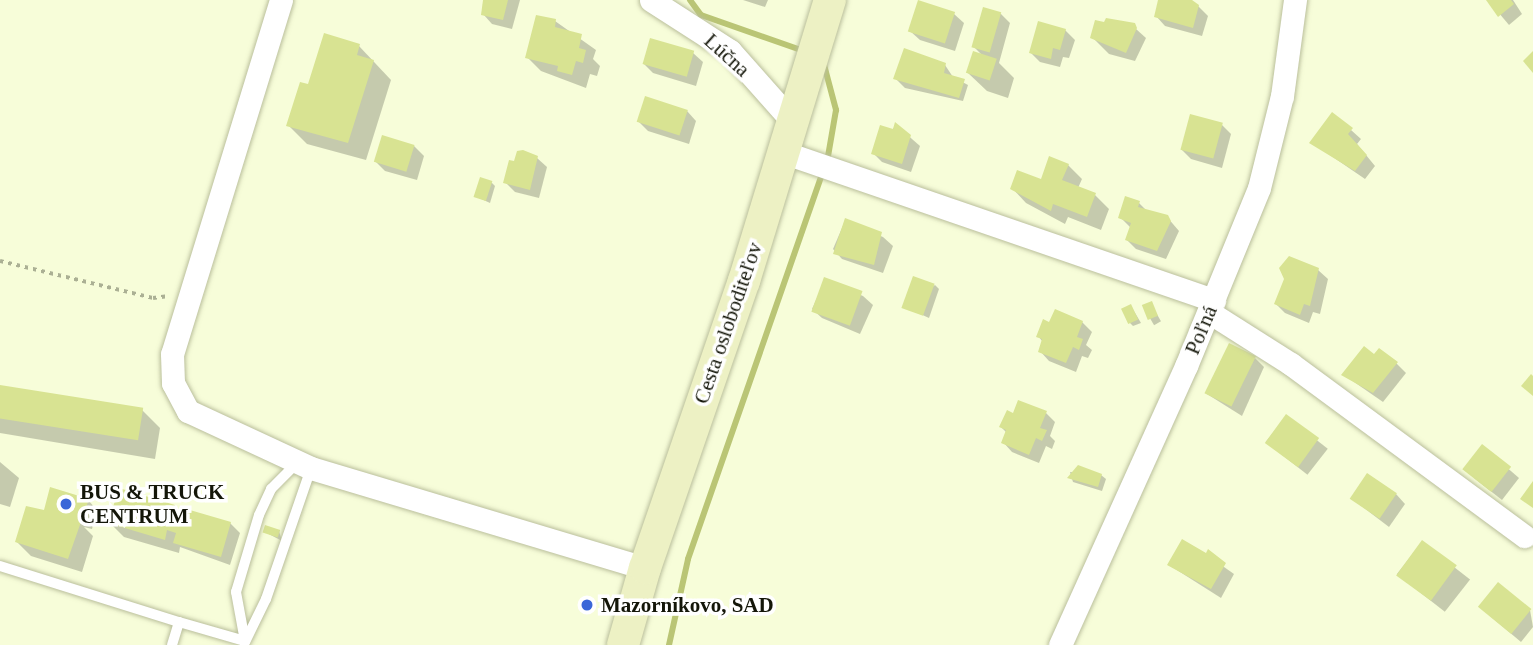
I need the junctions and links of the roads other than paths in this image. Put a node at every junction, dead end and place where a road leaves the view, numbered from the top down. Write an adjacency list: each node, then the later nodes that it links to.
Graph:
1 (281, 0): 7 (street)
2 (652, 0): 5 (street, Lúčna)
3 (830, 0): 5 (main road, Cesta osloboditeľov)
4 (1295, 0): 6 (street, Poľná)
5 (788, 137): 6 (street); 10 (main road, Cesta osloboditeľov)
6 (1211, 306): 8 (street); 15 (street, Poľná)
7 (304, 466): 10 (street); 12 (lane); 12 (lane)
8 (1524, 536)
9 (0, 566): 11 (lane)
10 (645, 568): 14 (main road, Cesta osloboditeľov)
11 (179, 622): 12 (lane); 13 (lane)
12 (245, 643)
13 (172, 645)
14 (623, 645)
15 (1060, 645)

